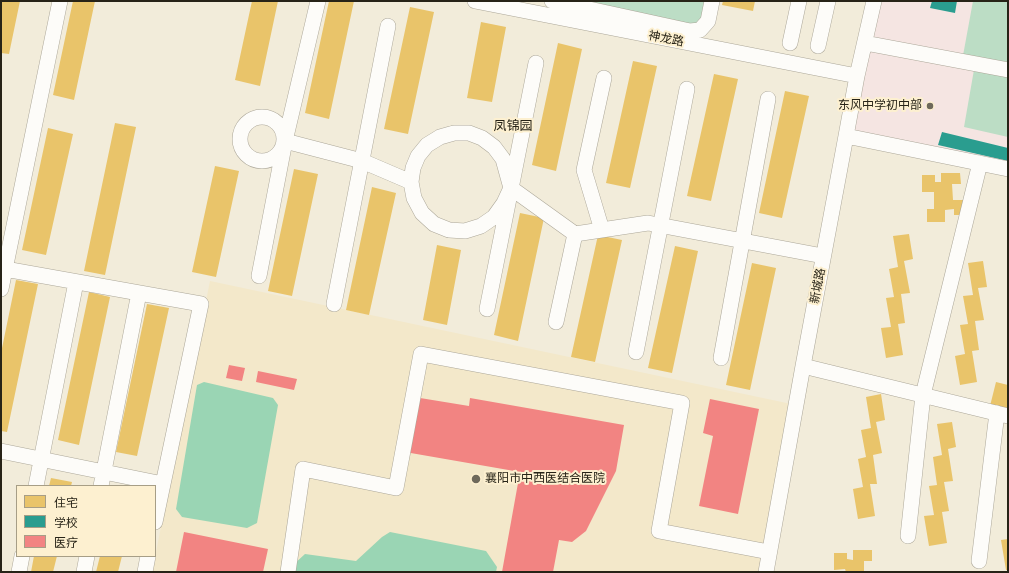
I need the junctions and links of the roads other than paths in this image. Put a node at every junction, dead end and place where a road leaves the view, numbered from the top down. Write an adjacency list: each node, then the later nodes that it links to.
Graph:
1 (60, 1): 31 (street)
2 (318, 1): 20 (street)
3 (475, 1): 15 (street, 神龙路)
4 (552, 1): 5 (street)
5 (712, 1)
6 (799, 1): 10 (street)
7 (828, 1): 12 (street)
8 (874, 1): 11 (street, 新城路)
9 (388, 26): 21 (street)
10 (790, 43)
11 (865, 43): 14 (street); 15 (street, 新城路)
12 (818, 46)
13 (536, 63): 25 (street)
14 (1008, 70)
15 (857, 76): 19 (street, 新城路)
16 (604, 78): 27 (street)
17 (687, 89): 26 (street)
18 (768, 99): 29 (street)
19 (846, 136): 22 (street); 30 (street, 新城路)
20 (285, 140): 21 (street); 32 (street)
21 (362, 161): 24 (street); 36 (street)
22 (980, 163): 23 (street); 42 (street)
23 (1008, 169)
24 (411, 182): 25 (street); 25 (street)
25 (511, 188): 28 (street); 37 (street)
26 (661, 225): 27 (street); 29 (street); 39 (street)
27 (602, 230): 28 (street)
28 (575, 234): 38 (street)
29 (741, 240): 30 (street); 40 (street)
30 (823, 256): 41 (street, 新城路)
31 (5, 269): 33 (street); 34 (street)
32 (259, 276)
33 (76, 282): 35 (street); 45 (street)
34 (1, 289)
35 (139, 293): 46 (street); 47 (street)
36 (334, 304)
37 (487, 309)
38 (556, 322)
39 (636, 352)
40 (721, 358)
41 (803, 366): 42 (street); 51 (street, 新城路)
42 (923, 395): 43 (street); 50 (street)
43 (1003, 414): 55 (street)
44 (1, 451): 45 (street)
45 (41, 460): 46 (street); 48 (street)
46 (102, 479): 47 (street)
47 (163, 484): 49 (street)
48 (36, 485)
49 (156, 517)
50 (908, 536)
51 (769, 552): 59 (street); 60 (street, 新城路)
52 (22, 557): 56 (street)
53 (87, 557): 57 (street)
54 (148, 557): 58 (street)
55 (979, 561)
56 (19, 572)
57 (84, 572)
58 (145, 572)
59 (288, 572)
60 (766, 572)

